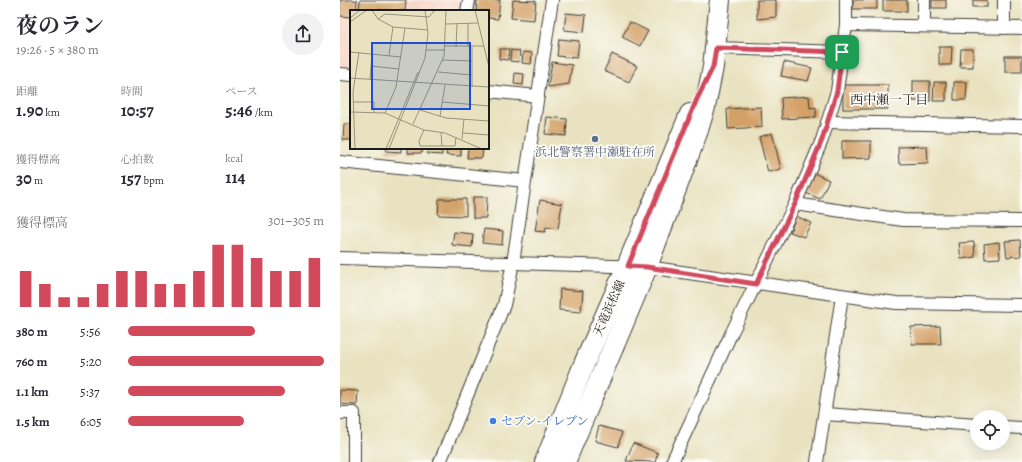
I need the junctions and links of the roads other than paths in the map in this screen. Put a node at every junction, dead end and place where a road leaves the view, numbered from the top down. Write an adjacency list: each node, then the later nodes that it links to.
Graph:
1 (469, 0): 7 (street)
2 (552, 0): 18 (street)
3 (720, 0): 12 (main road, 天竜浜松線)
4 (846, 0): 8 (street)
5 (924, 0): 9 (street)
6 (1004, 0): 10 (street)
7 (467, 10)
8 (846, 25): 9 (street); 13 (street)
9 (924, 26): 10 (street)
10 (1004, 28): 11 (street)
11 (1022, 28)
12 (716, 48): 13 (street); 14 (main road, 天竜浜松線)
13 (842, 52): 19 (street)
14 (713, 67): 27 (main road, 天竜浜松線); 28 (main road, 天竜浜松線)
15 (340, 74): 16 (street)
16 (350, 75)
17 (489, 91): 18 (street)
18 (538, 96): 22 (street)
19 (827, 122): 20 (street); 23 (street)
20 (1022, 126)
21 (340, 162): 22 (street)
22 (525, 180): 26 (street)
23 (795, 204): 24 (street); 29 (street)
24 (1022, 221)
25 (340, 258): 26 (street)
26 (514, 263): 27 (street); 38 (street)
27 (628, 266): 28 (street); 39 (main road, 天竜浜松線)
28 (647, 267): 29 (street); 40 (main road, 天竜浜松線)
29 (756, 284): 30 (street); 41 (street)
30 (842, 296): 31 (street); 33 (street)
31 (1022, 305)
32 (340, 413): 37 (street)
33 (825, 414): 34 (street); 42 (street)
34 (970, 424)
35 (1010, 427): 36 (street)
36 (1022, 428)
37 (354, 462)
38 (440, 462)
39 (545, 462)
40 (565, 462)
41 (672, 462)
42 (817, 462)

